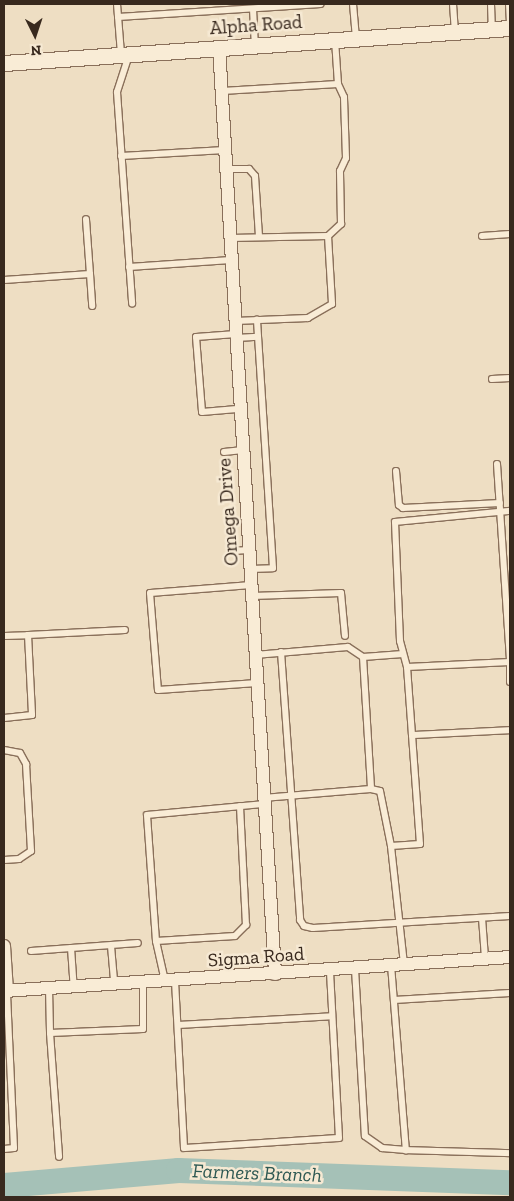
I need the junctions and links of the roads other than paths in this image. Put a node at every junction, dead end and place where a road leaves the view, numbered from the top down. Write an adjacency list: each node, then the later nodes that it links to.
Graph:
1 (117, 4): 8 (lane)
2 (321, 4): 7 (lane)
3 (353, 4): 12 (lane)
4 (453, 4): 11 (lane)
5 (491, 4): 10 (lane)
6 (509, 4): 9 (lane)
7 (253, 9): 8 (lane); 14 (lane)
8 (118, 17): 16 (lane)
9 (510, 27): 10 (street, Alpha Road)
10 (492, 30): 11 (street, Alpha Road)
11 (455, 32): 12 (street, Alpha Road)
12 (356, 38): 13 (street, Alpha Road)
13 (334, 40): 14 (street, Alpha Road); 18 (lane)
14 (255, 45): 15 (street, Alpha Road)
15 (220, 48): 16 (street, Alpha Road); 19 (street, Omega Drive)
16 (125, 54): 17 (street, Alpha Road); 21 (lane)
17 (4, 62)
18 (338, 84): 19 (lane); 25 (lane)
19 (222, 91): 20 (street, Omega Drive)
20 (225, 150): 21 (lane); 22 (street, Omega Drive)
21 (121, 156): 30 (lane)
22 (226, 168): 27 (lane); 28 (street, Omega Drive)
23 (86, 219): 31 (lane)
24 (510, 234): 26 (lane)
25 (328, 236): 27 (lane); 35 (lane)
26 (482, 236)
27 (259, 237): 28 (lane)
28 (230, 238): 29 (street, Omega Drive)
29 (231, 260): 30 (lane); 36 (street, Omega Drive)
30 (129, 267): 33 (lane)
31 (90, 274): 32 (lane); 34 (lane)
32 (4, 280)
33 (132, 303)
34 (92, 306)
35 (257, 320): 36 (lane); 38 (lane)
36 (235, 321): 37 (street, Omega Drive)
37 (236, 336): 38 (lane); 41 (street, Omega Drive); 41 (lane)
38 (258, 337): 51 (lane)
39 (492, 378): 40 (lane)
40 (510, 378)
41 (240, 409): 42 (street, Omega Drive)
42 (242, 450): 43 (lane); 49 (street, Omega Drive)
43 (224, 452)
44 (497, 464): 46 (lane)
45 (396, 470): 46 (lane)
46 (500, 503): 48 (lane)
47 (510, 511): 48 (lane)
48 (500, 512): 58 (lane); 61 (lane)
49 (249, 550): 50 (lane); 51 (street, Omega Drive)
50 (231, 551)
51 (250, 570): 52 (street, Omega Drive)
52 (251, 591): 56 (lane); 59 (street, Omega Drive); 64 (lane)
53 (125, 630): 54 (lane)
54 (28, 635): 55 (lane); 65 (lane)
55 (4, 636)
56 (345, 636)
57 (281, 652): 59 (lane); 60 (lane); 70 (lane)
58 (403, 654): 60 (lane); 62 (lane)
59 (255, 655): 64 (street, Omega Drive)
60 (363, 657): 69 (lane)
61 (510, 662): 62 (lane); 63 (lane)
62 (407, 667): 67 (lane)
63 (510, 682)
64 (257, 683): 71 (street, Omega Drive)
65 (4, 718)
66 (510, 730): 67 (lane)
67 (412, 735): 73 (lane)
68 (4, 750): 74 (lane)
69 (371, 789): 70 (lane); 73 (lane)
70 (291, 795): 71 (lane); 77 (lane)
71 (264, 801): 72 (lane); 90 (street, Omega Drive)
72 (240, 806): 78 (lane); 78 (lane)
73 (391, 846): 77 (lane)
74 (4, 860)
75 (510, 916): 76 (lane)
76 (482, 918): 77 (lane); 85 (lane)
77 (401, 924): 86 (lane)
78 (156, 941): 91 (lane)
79 (138, 943): 81 (lane)
80 (4, 946): 96 (street)
81 (111, 946): 82 (lane); 93 (lane)
82 (71, 948): 83 (lane); 94 (lane)
83 (31, 951)
84 (510, 957): 85 (street, Sigma Road)
85 (485, 958): 86 (street, Sigma Road)
86 (404, 964): 87 (street, Sigma Road)
87 (391, 965): 88 (street, Sigma Road); 98 (lane)
88 (355, 969): 89 (street, Sigma Road); 104 (lane)
89 (330, 970): 90 (street, Sigma Road); 99 (lane)
90 (275, 974): 91 (street, Sigma Road)
91 (170, 981): 92 (street, Sigma Road); 100 (lane)
92 (143, 983): 93 (street, Sigma Road); 102 (lane)
93 (114, 984): 94 (street, Sigma Road)
94 (74, 987): 95 (street, Sigma Road)
95 (49, 988): 96 (street, Sigma Road); 102 (lane)
96 (5, 991): 101 (lane)
97 (510, 993): 98 (lane)
98 (394, 1000): 104 (lane)
99 (332, 1016): 100 (lane); 100 (lane)
100 (178, 1025)
101 (6, 1033): 103 (lane)
102 (50, 1034): 106 (lane)
103 (4, 1149)
104 (406, 1150): 105 (lane)
105 (510, 1153)
106 (59, 1157)

